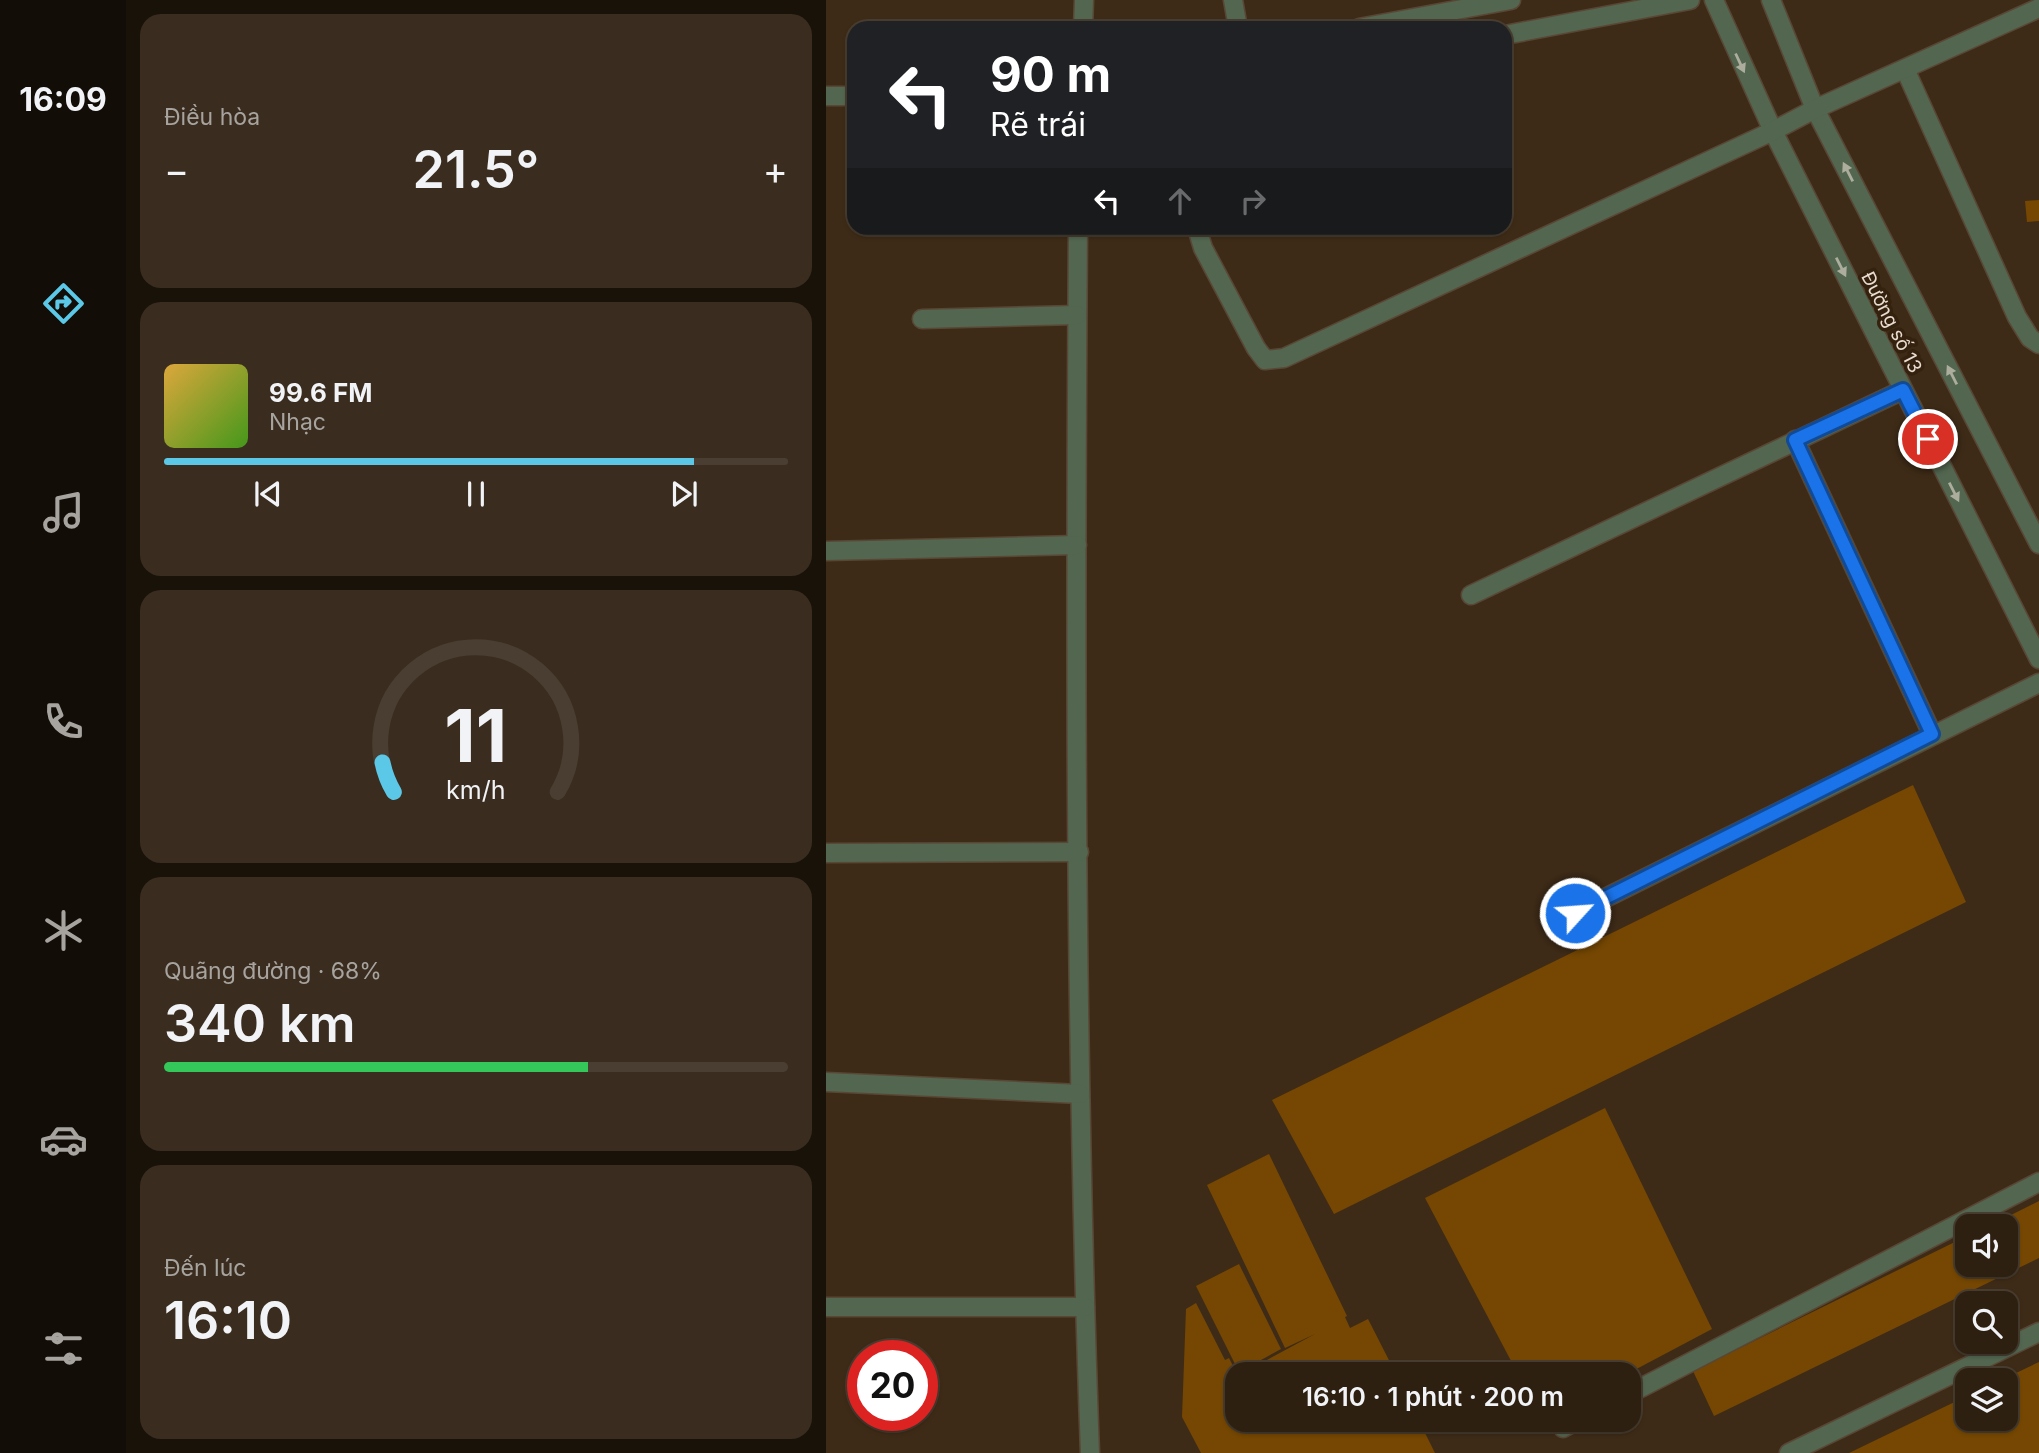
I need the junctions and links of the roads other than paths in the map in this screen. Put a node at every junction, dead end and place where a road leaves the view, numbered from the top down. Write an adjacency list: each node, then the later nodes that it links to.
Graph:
1 (1084, 0): 8 (street)
2 (1233, 0): 9 (street)
3 (1510, 0): 10 (street)
4 (1690, 0): 11 (street)
5 (1714, 0): 16 (street, Đường số 13, one-way to 16)
6 (1770, 0): 15 (street, Đường số 13)
7 (2039, 8): 12 (street)
8 (1083, 21)
9 (1237, 21)
10 (1397, 21)
11 (1512, 34)
12 (1905, 69): 15 (street); 21 (street)
13 (826, 96): 14 (street)
14 (847, 96)
15 (1815, 109): 16 (street); 24 (street, Đường số 13, one-way to 15)
16 (1773, 131): 18 (street); 22 (street, Đường số 13, one-way to 22)
17 (1078, 235): 19 (street)
18 (1199, 235)
19 (1077, 315): 20 (street); 25 (street)
20 (922, 319)
21 (2039, 344)
22 (1903, 390): 23 (street); 28 (street, Đường số 13, one-way to 28)
23 (1795, 440): 27 (street); 30 (street)
24 (2039, 544)
25 (1077, 545): 26 (street); 31 (street)
26 (826, 551)
27 (1471, 595)
28 (2039, 659)
29 (2039, 683): 30 (street)
30 (1932, 734): 33 (street)
31 (1079, 852): 32 (street); 35 (street)
32 (826, 853)
33 (1575, 913)
34 (826, 1082): 35 (street)
35 (1080, 1094): 38 (street)
36 (2039, 1182): 40 (street)
37 (826, 1307): 38 (street)
38 (1085, 1307): 41 (street)
39 (2039, 1332): 42 (street)
40 (1641, 1388)
41 (1090, 1453)
42 (1789, 1453)

